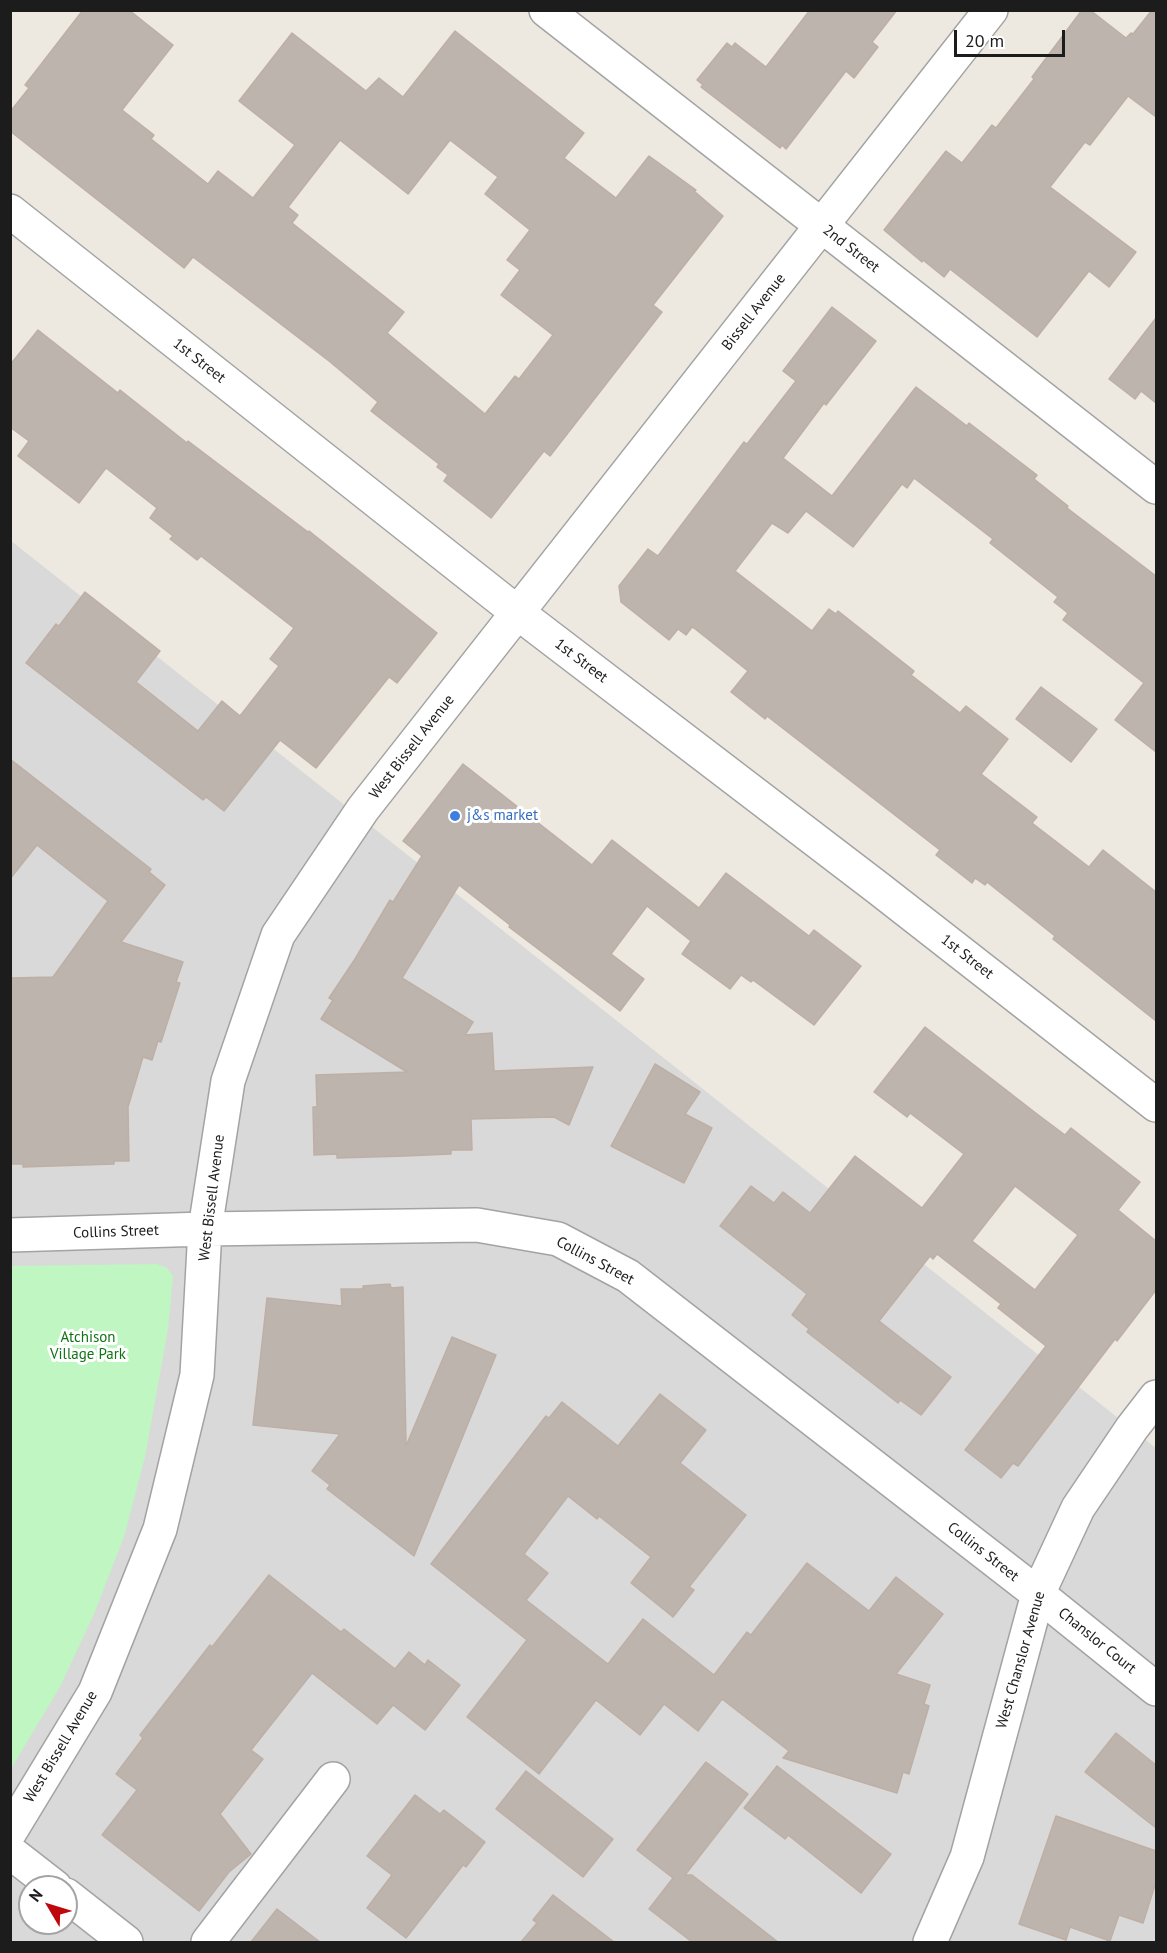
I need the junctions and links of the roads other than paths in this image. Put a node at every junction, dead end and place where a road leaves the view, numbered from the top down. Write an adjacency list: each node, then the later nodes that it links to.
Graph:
1 (546, 10): 4 (street, 2nd Street)
2 (991, 10): 4 (street, Bissell Avenue)
3 (10, 211): 6 (street, 1st Street)
4 (822, 226): 5 (street, 2nd Street); 6 (street, Bissell Avenue)
5 (1156, 487)
6 (518, 613): 7 (street, 1st Street); 8 (street, West Bissell Avenue)
7 (1156, 1105)
8 (205, 1229): 9 (street, Collins Street); 11 (street, Collins Street); 14 (street, West Bissell Avenue)
9 (10, 1235)
10 (1156, 1397): 11 (street, West Chanslor Avenue)
11 (1038, 1594): 12 (street, Chanslor Court); 20 (street, West Chanslor Avenue)
12 (1156, 1689)
13 (333, 1779): 19 (street)
14 (10, 1832)
15 (10, 1852): 16 (street)
16 (40, 1875)
17 (78, 1905): 18 (street)
18 (126, 1942)
19 (208, 1942)
20 (930, 1942)

